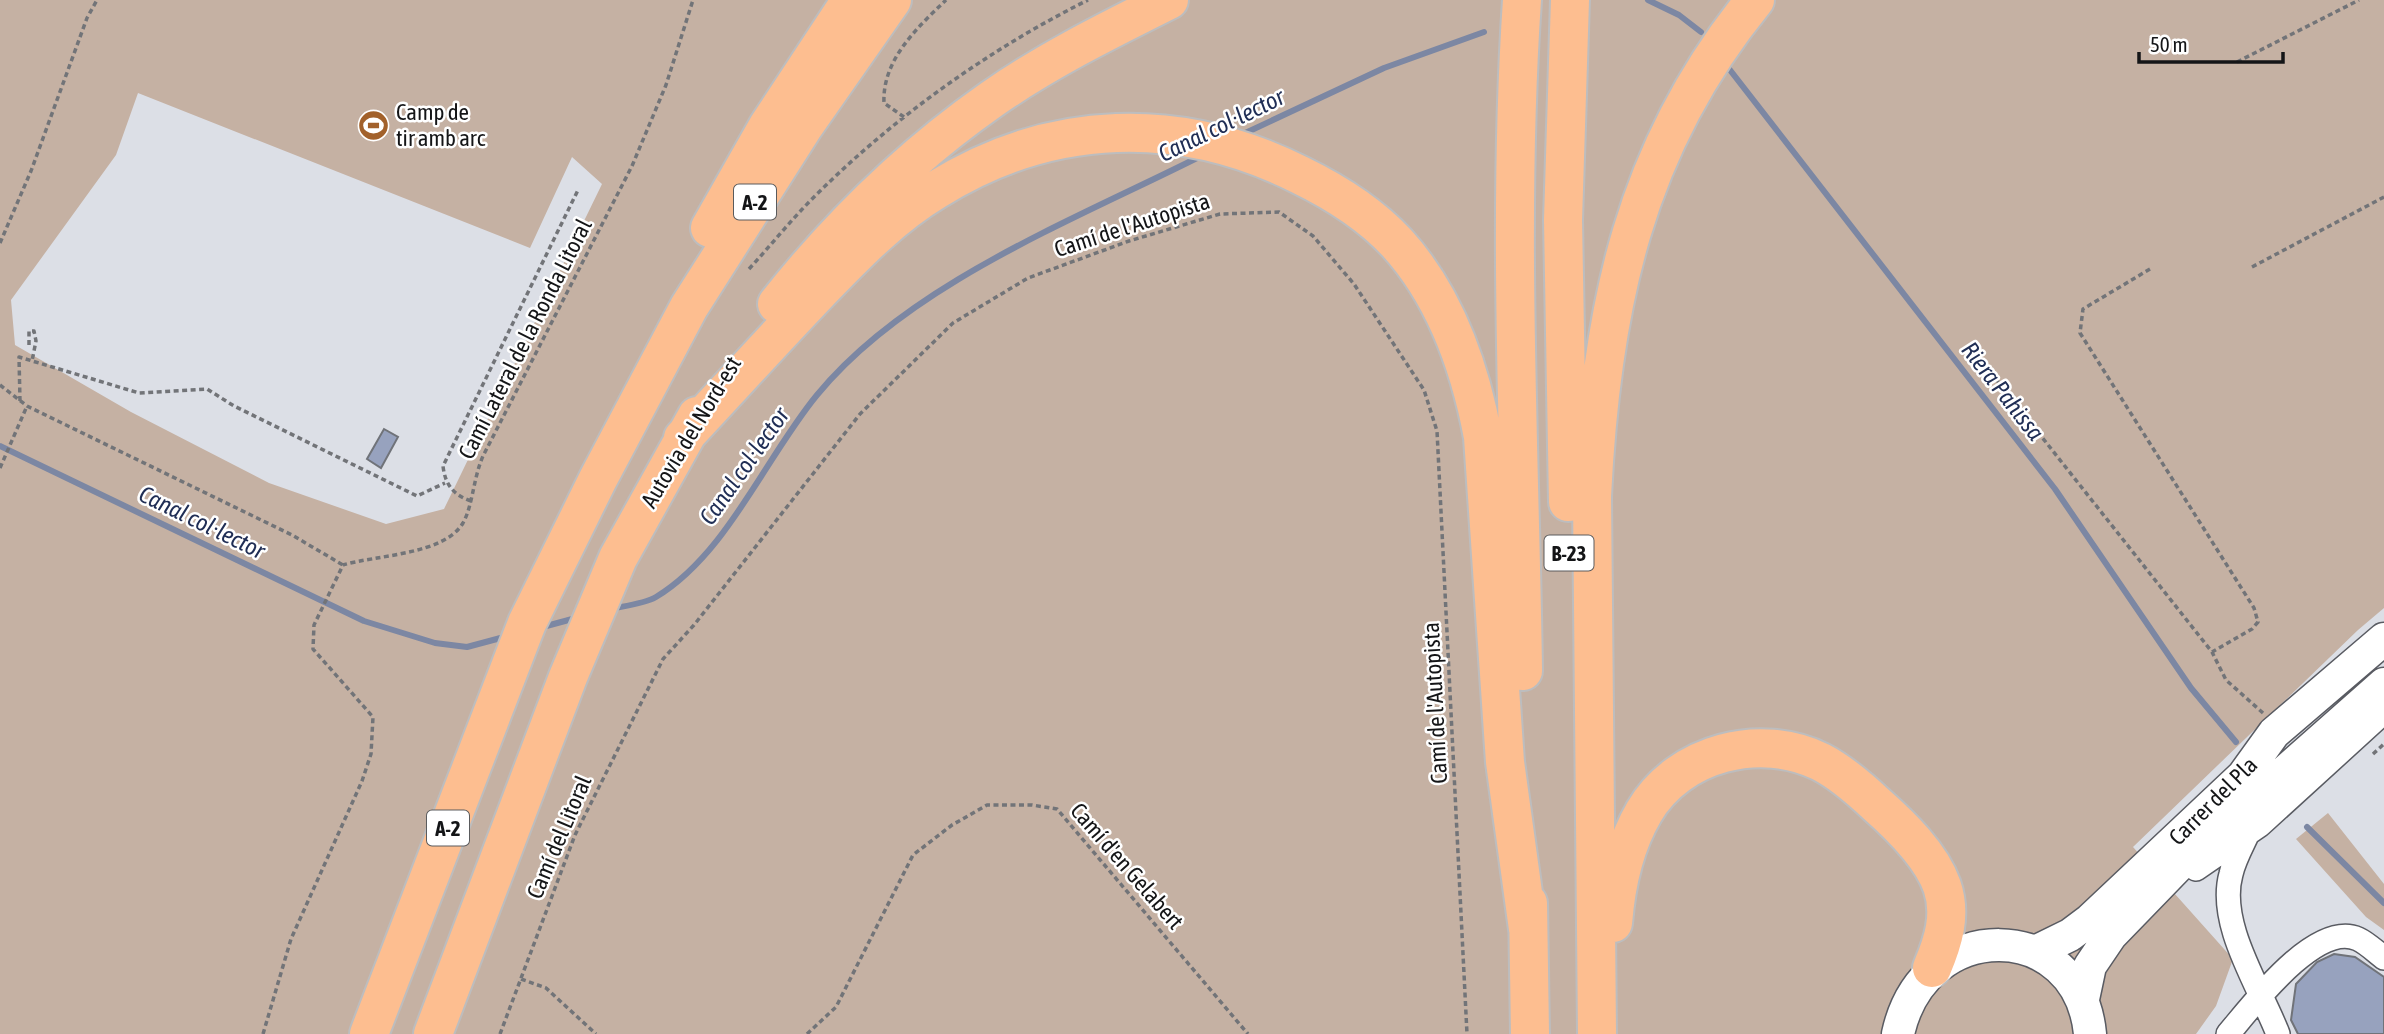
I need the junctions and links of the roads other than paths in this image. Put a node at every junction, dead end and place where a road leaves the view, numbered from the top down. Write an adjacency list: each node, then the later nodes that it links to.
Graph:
1 (851, 0): 8 (highway)
2 (892, 0): 8 (highway, A-2)
3 (1169, 0): 7 (highway, Autovia del Nord-est / A-2)
4 (1522, 0): 14 (highway, B-23)
5 (1570, 0): 23 (highway, B-23)
6 (1755, 0): 24 (highway)
7 (683, 438): 14 (highway); 21 (highway, Autovia del Nord-est / A-2)
8 (574, 511): 20 (highway, A-2)
9 (2384, 639): 15 (main road, Carrer del Pla)
10 (2384, 684): 13 (main road, Carrer del Pla)
11 (2384, 712): 12 (street, Carrer del Pla)
12 (2248, 833): 13 (street, Carrer del Pla); 18 (street)
13 (2130, 917): 19 (main road, Carrer del Pla)
14 (1528, 929): 22 (highway, B-23)
15 (2035, 952): 17 (main road); 19 (main road)
16 (2384, 958): 18 (street)
17 (1932, 968): 25 (highway); 26 (main road)
18 (2263, 994): 28 (street); 29 (street)
19 (2083, 999): 27 (main road)
20 (369, 1034)
21 (433, 1034)
22 (1530, 1034)
23 (1577, 1034)
24 (1597, 1034)
25 (1612, 1034)
26 (1898, 1034)
27 (2090, 1034)
28 (2228, 1034)
29 (2278, 1034)

